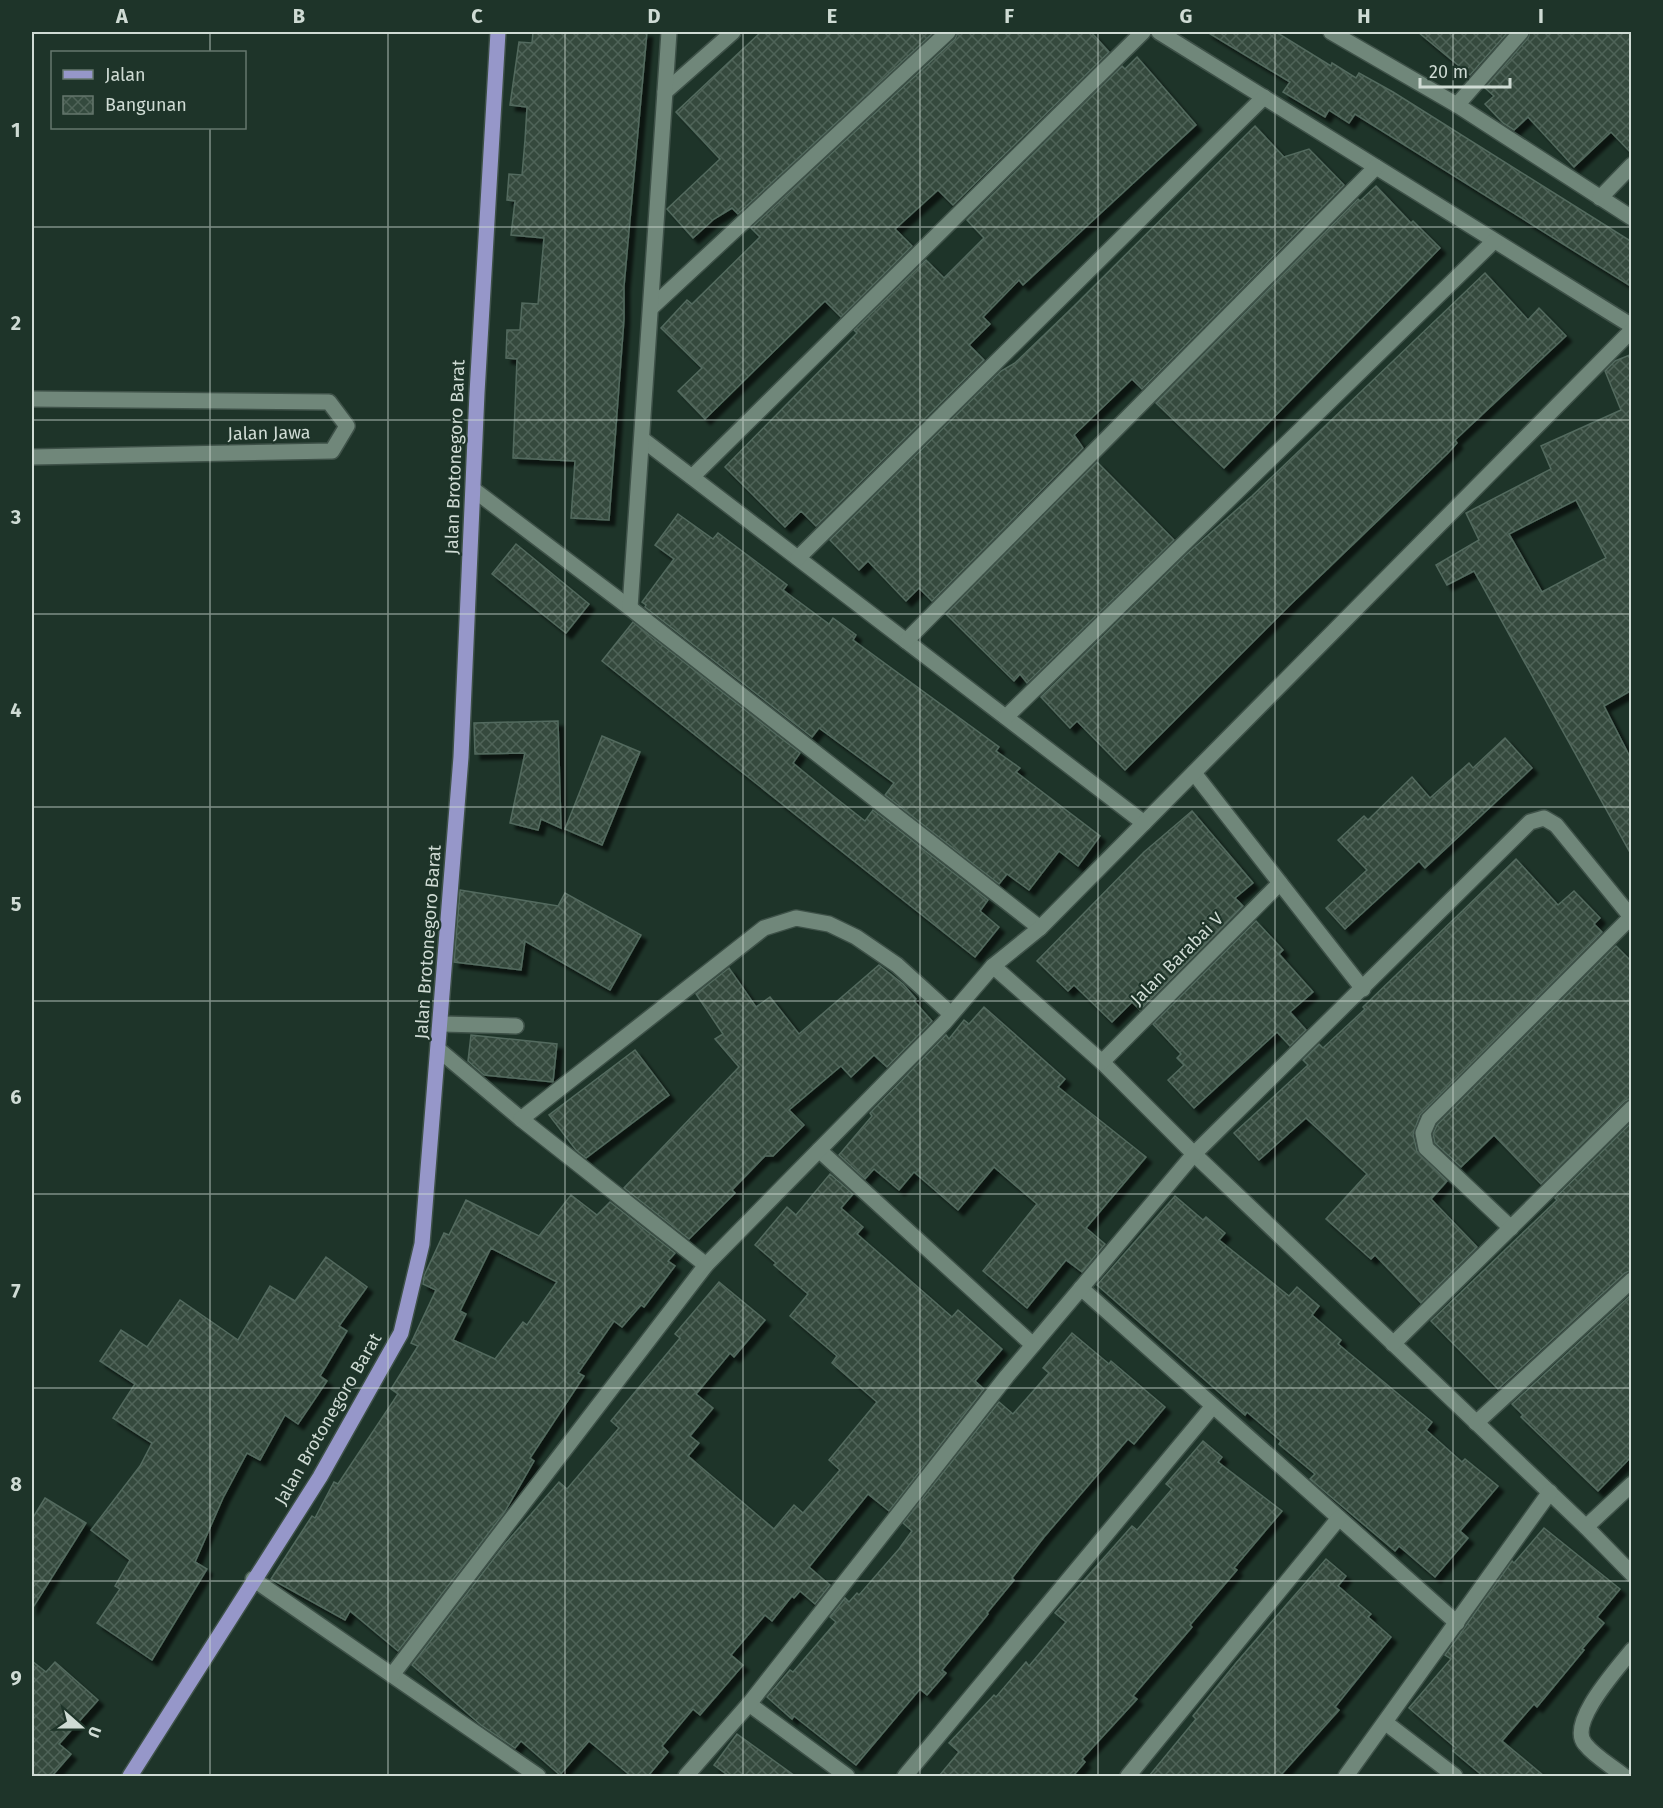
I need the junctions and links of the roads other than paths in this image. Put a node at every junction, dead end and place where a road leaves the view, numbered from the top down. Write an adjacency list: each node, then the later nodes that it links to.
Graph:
1 (498, 32): 23 (main road, Jalan Brotonegoro Barat)
2 (669, 32): 9 (street)
3 (733, 32): 9 (street)
4 (948, 32): 17 (street)
5 (1143, 32): 22 (street)
6 (1159, 32): 10 (street)
7 (1330, 32): 11 (street)
8 (1521, 32): 11 (street)
9 (665, 92): 17 (street)
10 (1264, 97): 13 (street); 24 (street)
11 (1457, 105): 14 (street)
12 (1632, 165): 14 (street)
13 (1376, 167): 16 (street); 26 (street)
14 (1600, 198): 15 (street)
15 (1632, 218)
16 (1494, 241): 18 (street); 27 (street)
17 (651, 308): 20 (street)
18 (1632, 328): 28 (street)
19 (32, 399): 21 (street, Jalan Jawa)
20 (642, 439): 22 (street); 25 (street)
21 (32, 457)
22 (692, 477): 24 (street)
23 (474, 490): 25 (street); 36 (main road, Jalan Brotonegoro Barat)
24 (798, 558): 26 (street)
25 (630, 608): 32 (street)
26 (906, 641): 27 (street)
27 (1006, 717): 29 (street)
28 (1194, 773): 29 (street); 30 (street)
29 (1144, 823): 32 (street)
30 (1280, 882): 34 (street); 39 (street, Jalan Barabai V)
31 (1631, 917): 34 (street); 44 (street)
32 (1040, 928): 33 (street)
33 (993, 966): 35 (street); 39 (street)
34 (1363, 988): 43 (street)
35 (951, 1014): 41 (street); 42 (street)
36 (442, 1024): 37 (street); 38 (main road, Jalan Brotonegoro Barat)
37 (516, 1026)
38 (439, 1050): 41 (street); 57 (main road, Jalan Brotonegoro Barat)
39 (1102, 1062): 43 (street)
40 (1632, 1108): 44 (street)
41 (521, 1119): 45 (street)
42 (819, 1150): 45 (street); 49 (street)
43 (1194, 1154): 47 (street); 48 (street)
44 (1511, 1228): 48 (street)
45 (706, 1265): 60 (street)
46 (1632, 1280): 51 (street)
47 (1081, 1288): 49 (street); 50 (street)
48 (1393, 1344): 51 (street)
49 (1033, 1345): 61 (street)
50 (1213, 1406): 54 (street); 67 (street)
51 (1476, 1423): 53 (street)
52 (1632, 1484): 55 (street)
53 (1550, 1492): 55 (street); 58 (street)
54 (1339, 1518): 58 (street); 68 (street)
55 (1586, 1527): 56 (street)
56 (1632, 1574)
57 (253, 1579): 60 (street); 63 (main road, Jalan Brotonegoro Barat)
58 (1457, 1623): 62 (street)
59 (1632, 1650): 71 (street)
60 (392, 1675): 64 (street)
61 (749, 1704): 65 (street); 66 (street)
62 (1386, 1723): 69 (street); 70 (street)
63 (130, 1776)
64 (538, 1776)
65 (686, 1776)
66 (847, 1776)
67 (905, 1776)
68 (1128, 1776)
69 (1346, 1776)
70 (1455, 1776)
71 (1624, 1776)

